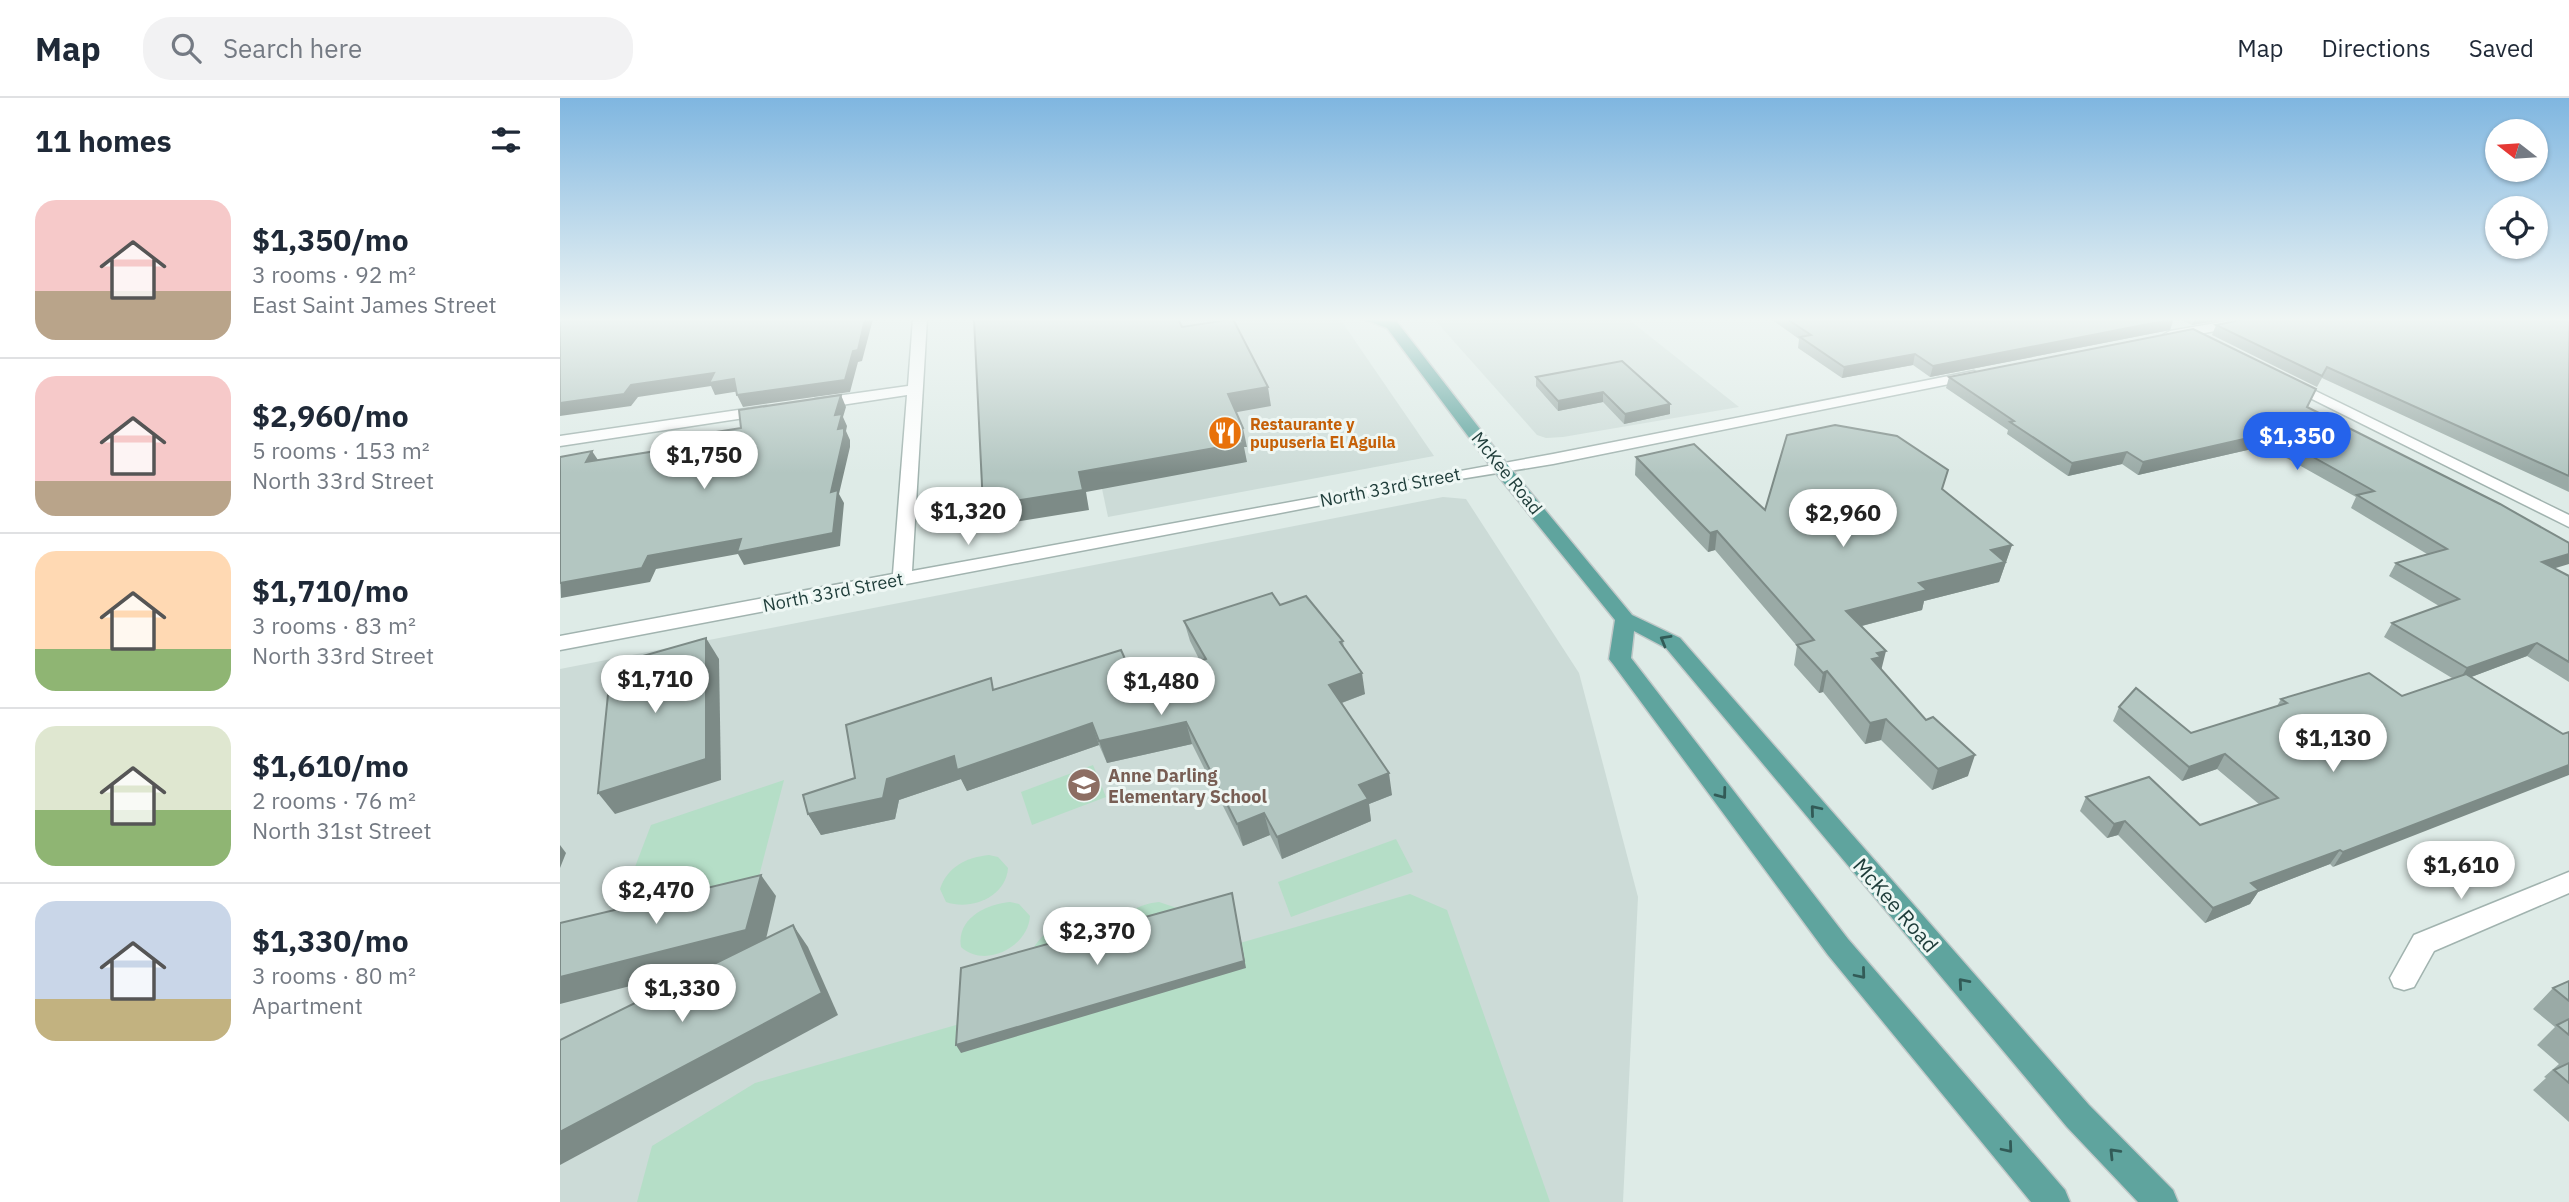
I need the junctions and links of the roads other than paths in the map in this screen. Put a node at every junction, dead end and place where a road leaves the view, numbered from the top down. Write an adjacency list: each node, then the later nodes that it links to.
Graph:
1 (916, 371): 5 (street)
2 (1430, 371): 7 (main road, McKee Road)
3 (1985, 373): 7 (street, North 33rd Street)
4 (2274, 375): 8 (street)
5 (914, 390): 6 (street); 9 (street)
6 (560, 441)
7 (1501, 468): 9 (street, North 33rd Street); 10 (main road, McKee Road)
8 (2569, 522)
9 (902, 579): 11 (street, North 33rd Street)
10 (1625, 619): 14 (main road, one-way to 14); 15 (main road, McKee Road, one-way to 10)
11 (560, 643)
12 (2569, 882): 13 (street)
13 (2404, 978)
14 (2053, 1202)
15 (2161, 1202)

